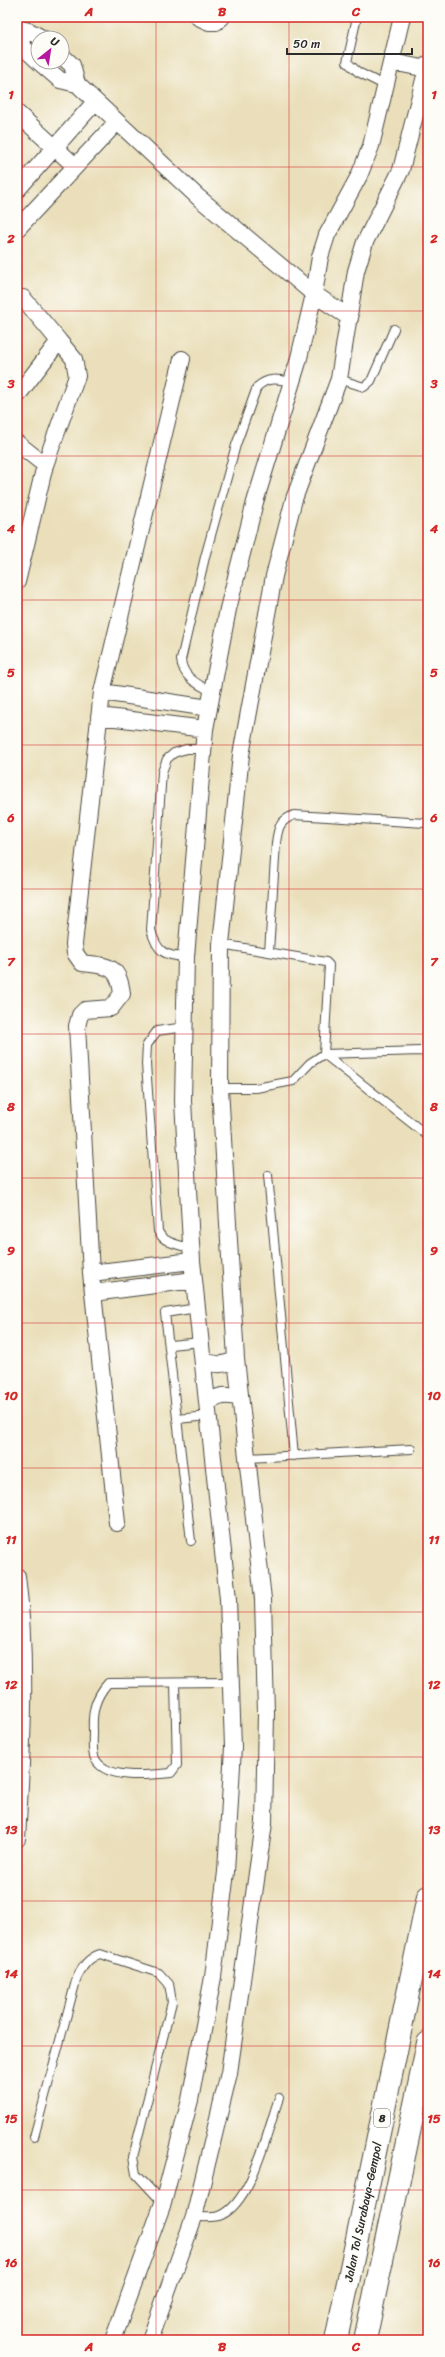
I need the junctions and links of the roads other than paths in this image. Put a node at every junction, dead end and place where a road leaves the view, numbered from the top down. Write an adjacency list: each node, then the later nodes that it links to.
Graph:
1 (198, 17): 2 (street)
2 (222, 17)
3 (357, 17): 13 (lane)
4 (402, 17): 8 (street)
5 (17, 29): 6 (street); 7 (street)
6 (30, 32)
7 (30, 53)
8 (392, 62): 10 (street); 13 (street)
9 (70, 63): 12 (street)
10 (427, 67): 23 (street)
11 (49, 70): 12 (street)
12 (77, 84): 14 (street)
13 (386, 86): 21 (street)
14 (95, 102): 16 (street); 17 (street)
15 (17, 113): 17 (street)
16 (117, 122): 18 (street); 21 (street)
17 (55, 148): 18 (street); 19 (street)
18 (75, 166): 20 (street)
19 (17, 190)
20 (17, 229)
21 (314, 294): 23 (street); 28 (street)
22 (23, 298): 25 (street)
23 (350, 318): 27 (street)
24 (394, 329): 27 (lane)
25 (59, 341): 29 (street); 31 (street)
26 (182, 359): 33 (street)
27 (338, 379): 40 (street)
28 (291, 382): 34 (street); 34 (lane)
29 (17, 396)
30 (17, 443): 31 (street)
31 (46, 465): 32 (street)
32 (17, 582)
33 (102, 692): 35 (street); 36 (street)
34 (212, 692): 35 (street)
35 (209, 708): 37 (street)
36 (99, 716): 37 (street); 50 (street)
37 (205, 729): 38 (street)
38 (204, 749): 42 (street); 42 (lane)
39 (425, 823): 41 (lane)
40 (221, 944): 41 (lane); 46 (street)
41 (270, 952): 45 (lane)
42 (186, 957): 43 (street)
43 (184, 1027): 49 (street); 49 (lane)
44 (428, 1053): 45 (lane)
45 (324, 1054): 46 (lane); 47 (lane)
46 (220, 1088): 56 (street)
47 (428, 1136)
48 (268, 1175): 62 (lane)
49 (191, 1255): 50 (street); 51 (street)
50 (91, 1273): 52 (street)
51 (194, 1280): 52 (street); 53 (street)
52 (93, 1293): 64 (street)
53 (197, 1308): 54 (street); 55 (lane)
54 (200, 1342): 55 (lane); 57 (street)
55 (170, 1345): 60 (lane)
56 (236, 1359): 57 (street); 58 (street)
57 (203, 1362): 59 (street)
58 (240, 1398): 59 (street); 63 (street)
59 (208, 1410): 60 (lane); 69 (street)
60 (178, 1419): 65 (lane)
61 (411, 1449): 62 (lane)
62 (294, 1456): 63 (lane)
63 (248, 1458): 76 (street)
64 (118, 1524)
65 (191, 1541)
66 (17, 1576): 67 (street)
67 (19, 1666): 70 (street)
68 (175, 1682): 68 (lane); 69 (lane)
69 (231, 1682): 75 (street)
70 (17, 1839)
71 (428, 1897): 79 (highway, Jalan Tol Surabaya–Gempol / 8)
72 (428, 2043): 80 (highway)
73 (278, 2098): 76 (lane)
74 (34, 2136): 75 (lane)
75 (163, 2203): 77 (street)
76 (194, 2217): 78 (street)
77 (113, 2340)
78 (150, 2340)
79 (336, 2340)
80 (365, 2340)

